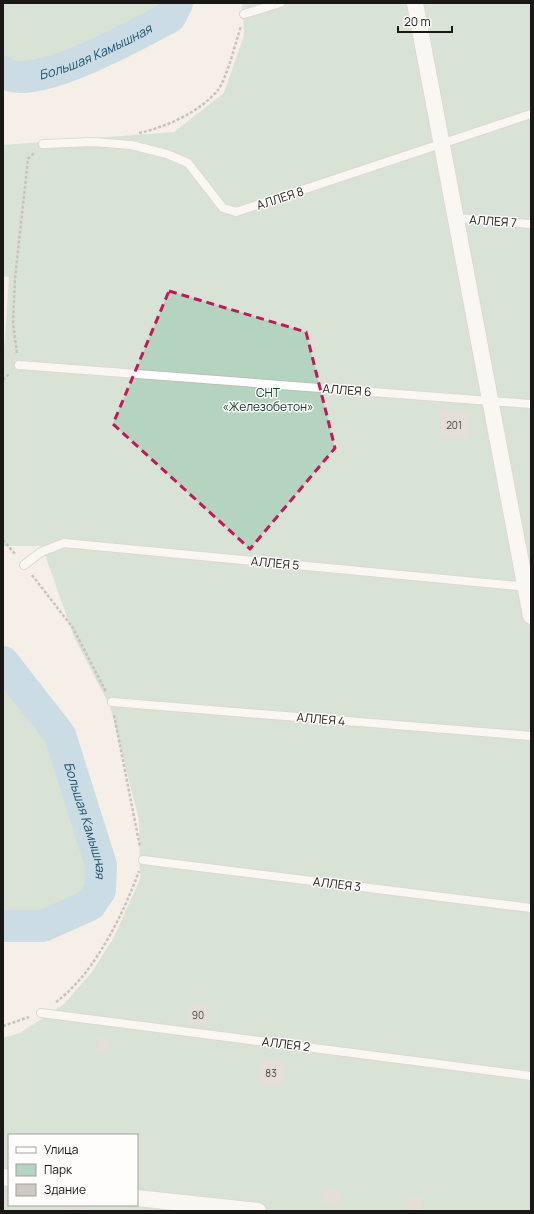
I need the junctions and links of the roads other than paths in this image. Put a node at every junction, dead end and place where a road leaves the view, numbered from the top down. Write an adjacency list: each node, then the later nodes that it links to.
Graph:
1 (280, 3): 3 (lane)
2 (415, 3): 6 (street)
3 (244, 14)
4 (531, 114): 6 (lane, АЛЛЕЯ 8)
5 (43, 144): 6 (lane, АЛЛЕЯ 8)
6 (441, 144): 7 (street)
7 (456, 218): 8 (lane, АЛЛЕЯ 7); 10 (street)
8 (531, 224)
9 (19, 365): 10 (lane, АЛЛЕЯ 6)
10 (490, 400): 11 (lane, АЛЛЕЯ 6); 13 (street)
11 (531, 404)
12 (24, 565): 13 (lane, АЛЛЕЯ 5)
13 (528, 587): 14 (street)
14 (531, 616)
15 (112, 702): 16 (lane, АЛЛЕЯ 4)
16 (531, 736)
17 (143, 860): 18 (lane, АЛЛЕЯ 3)
18 (531, 908)
19 (41, 1013): 20 (lane, АЛЛЕЯ 2)
20 (531, 1076)
21 (138, 1198): 22 (street)
22 (258, 1211)

